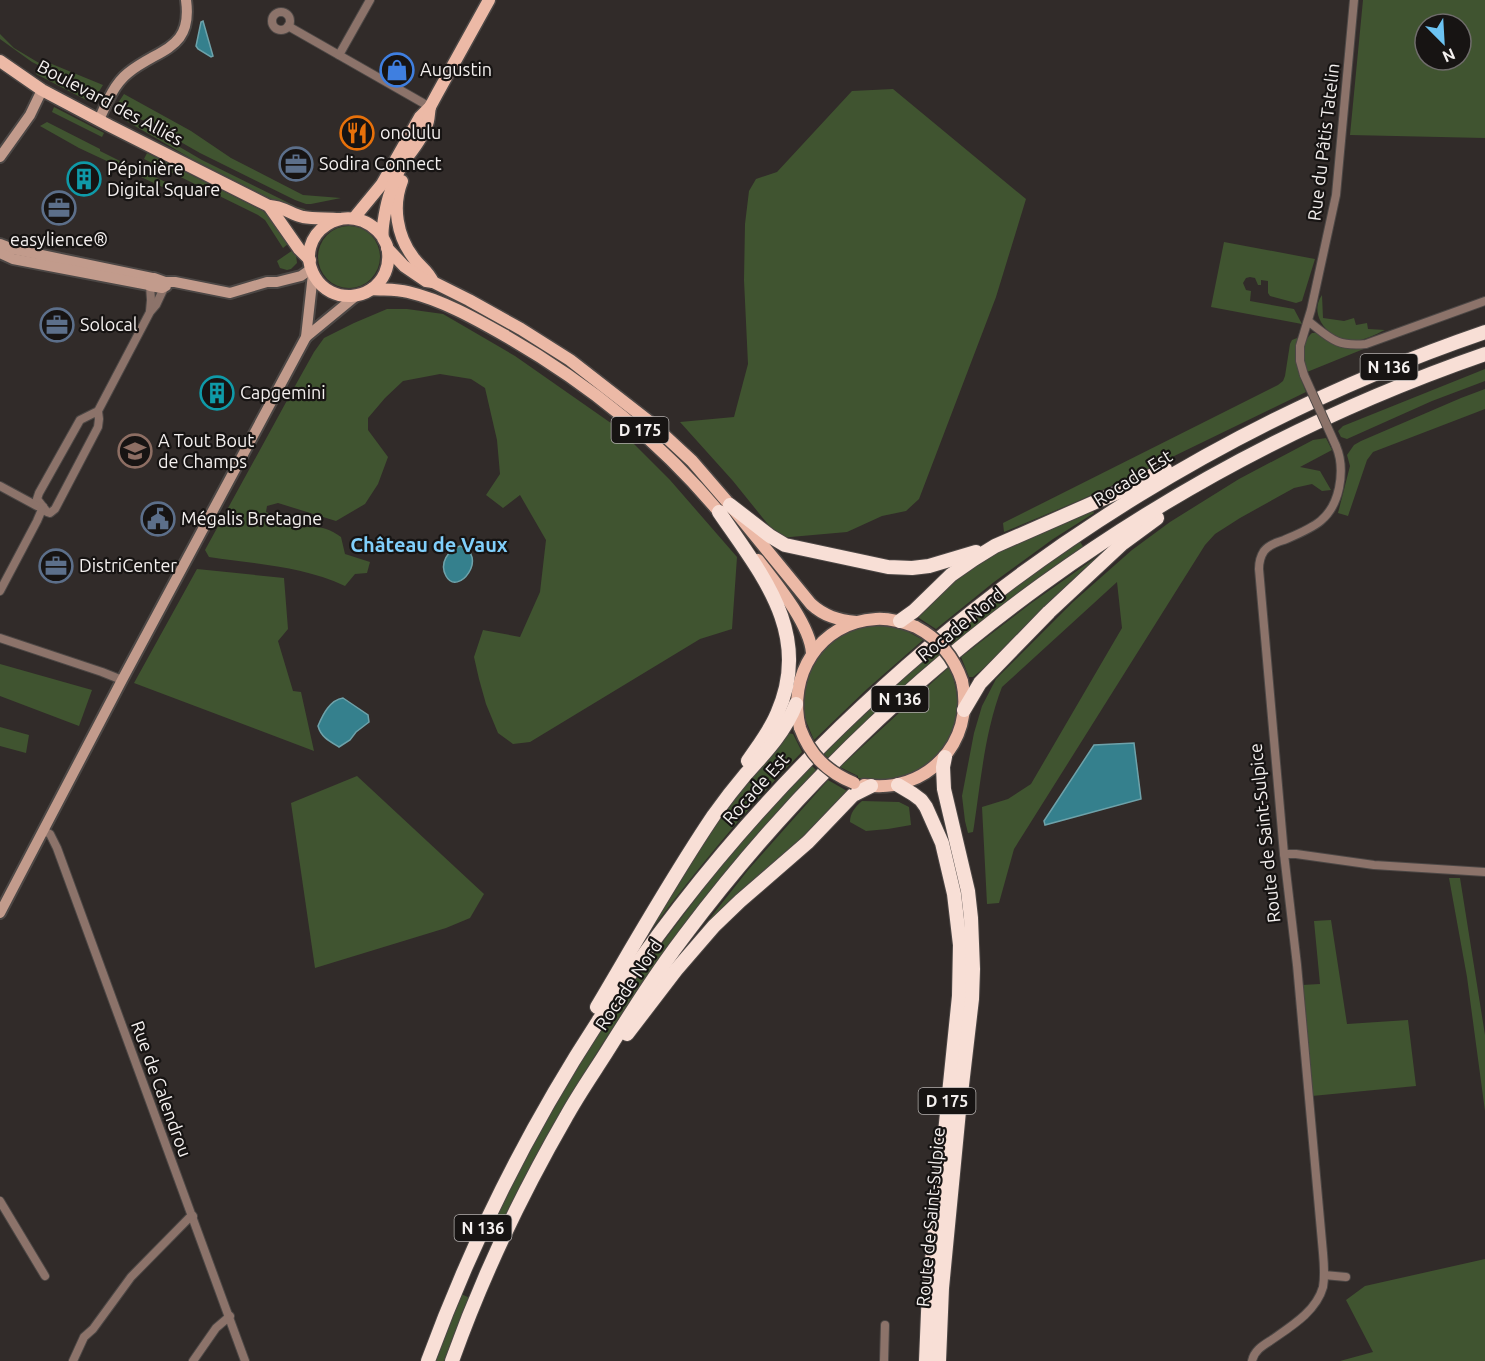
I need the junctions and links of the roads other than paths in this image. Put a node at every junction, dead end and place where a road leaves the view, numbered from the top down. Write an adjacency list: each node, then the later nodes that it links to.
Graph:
1 (186, 0): 10 (main road)
2 (370, 0): 6 (street)
3 (489, 0): 9 (main road)
4 (1354, 0): 27 (street, Rue du Pâtis Tatelin)
5 (288, 26): 6 (street)
6 (339, 55): 9 (street)
7 (0, 61): 8 (main road, Boulevard des Alliés)
8 (42, 90): 10 (main road, Boulevard des Alliés); 12 (main road)
9 (430, 107): 11 (main road); 14 (main road)
10 (99, 120): 13 (main road, Boulevard des Alliés)
11 (413, 151): 16 (main road); 20 (main road)
12 (0, 157)
13 (269, 206): 15 (main road, Boulevard des Alliés); 19 (main road, Boulevard des Alliés)
14 (354, 218): 15 (main road); 16 (main road)
15 (340, 219): 19 (main road)
16 (385, 242): 20 (main road, D 175); 23 (main road)
17 (0, 243): 21 (main road)
18 (0, 253): 21 (main road)
19 (311, 268): 22 (main road); 24 (main road); 29 (main road)
20 (433, 282): 36 (main road, D 175)
21 (150, 283): 22 (main road); 26 (street)
22 (165, 285): 26 (street)
23 (372, 289): 24 (main road); 36 (main road, D 175)
24 (357, 296): 29 (main road)
25 (1485, 301): 27 (street)
26 (150, 312): 33 (street)
27 (1308, 321): 51 (street, Route de Saint-Sulpice, bridge)
28 (1485, 332): 31 (highway, N 136)
29 (306, 337): 43 (main road)
30 (1485, 354): 32 (highway, Rocade Nord / N 136)
31 (1295, 409): 37 (highway); 54 (highway, Rocade Est / N 136)
32 (1344, 410): 45 (highway); 55 (highway, Rocade Nord / N 136)
33 (98, 411): 35 (street); 35 (street)
34 (0, 486): 35 (street)
35 (43, 507): 38 (street)
36 (725, 509): 37 (highway); 40 (main road, D 175); 42 (main road, D 175); 49 (highway)
37 (995, 546): 39 (highway)
38 (0, 591)
39 (900, 621): 40 (main road); 45 (main road, bridge)
40 (856, 622): 42 (main road)
41 (0, 638): 43 (street)
42 (812, 653): 44 (main road)
43 (122, 680): 50 (main road)
44 (796, 704): 48 (main road, bridge); 49 (highway)
45 (964, 710): 46 (main road)
46 (945, 757): 47 (main road); 70 (highway, Route de Saint-Sulpice / D 175)
47 (898, 785): 48 (main road); 69 (highway, Route de Saint-Sulpice / D 175)
48 (871, 786): 55 (highway)
49 (714, 816): 54 (highway)
50 (44, 831): 53 (main road); 57 (street, Rue de Calendrou)
51 (1284, 854): 52 (street); 58 (street, Route de Saint-Sulpice)
52 (1485, 872)
53 (0, 913)
54 (549, 1101): 66 (highway, Rocade Est / N 136)
55 (568, 1113): 67 (highway, N 136)
56 (0, 1200): 59 (street)
57 (192, 1216): 61 (street, Rue de Calendrou); 63 (street)
58 (1324, 1275): 60 (street); 71 (street, Route de Saint-Sulpice)
59 (45, 1276)
60 (1346, 1277)
61 (230, 1317): 64 (street); 65 (street, Rue de Calendrou)
62 (885, 1325): 68 (street)
63 (73, 1361)
64 (193, 1361)
65 (245, 1361)
66 (428, 1361)
67 (452, 1361)
68 (884, 1361)
69 (926, 1361)
70 (939, 1361)
71 (1252, 1361)

